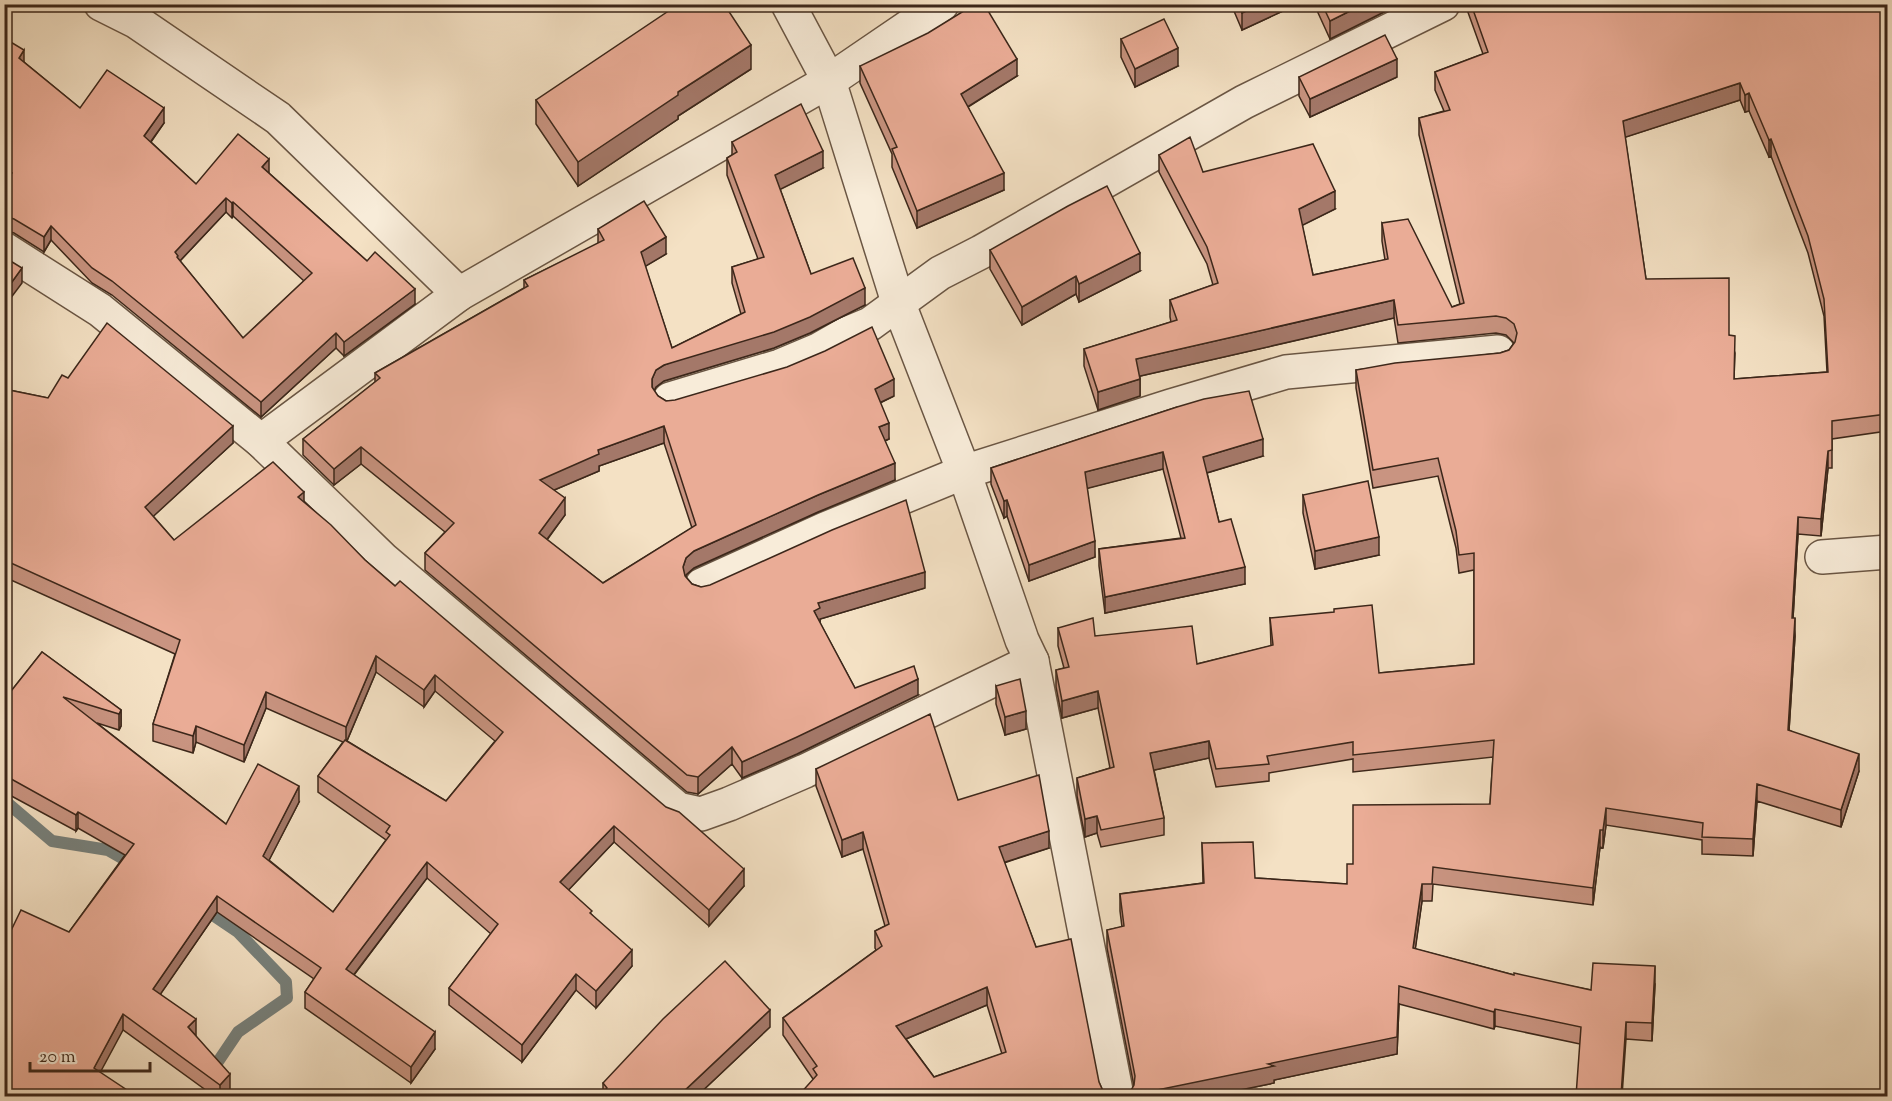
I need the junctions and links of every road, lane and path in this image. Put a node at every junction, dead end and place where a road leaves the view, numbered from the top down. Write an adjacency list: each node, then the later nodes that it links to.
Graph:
1 (101, 4): 7 (street)
2 (788, 4): 5 (street)
3 (942, 4): 5 (street)
4 (1443, 4): 8 (street)
5 (829, 81): 7 (street); 8 (street)
6 (4, 249): 11 (street)
7 (459, 294): 11 (street)
8 (898, 302): 10 (street); 12 (street)
9 (1498, 352): 12 (street)
10 (670, 399)
11 (261, 441): 16 (street)
12 (964, 472): 15 (street); 16 (street)
13 (1887, 552): 14 (street)
14 (1822, 557)
15 (702, 585)
16 (1032, 661): 17 (street)
17 (1117, 1096)

